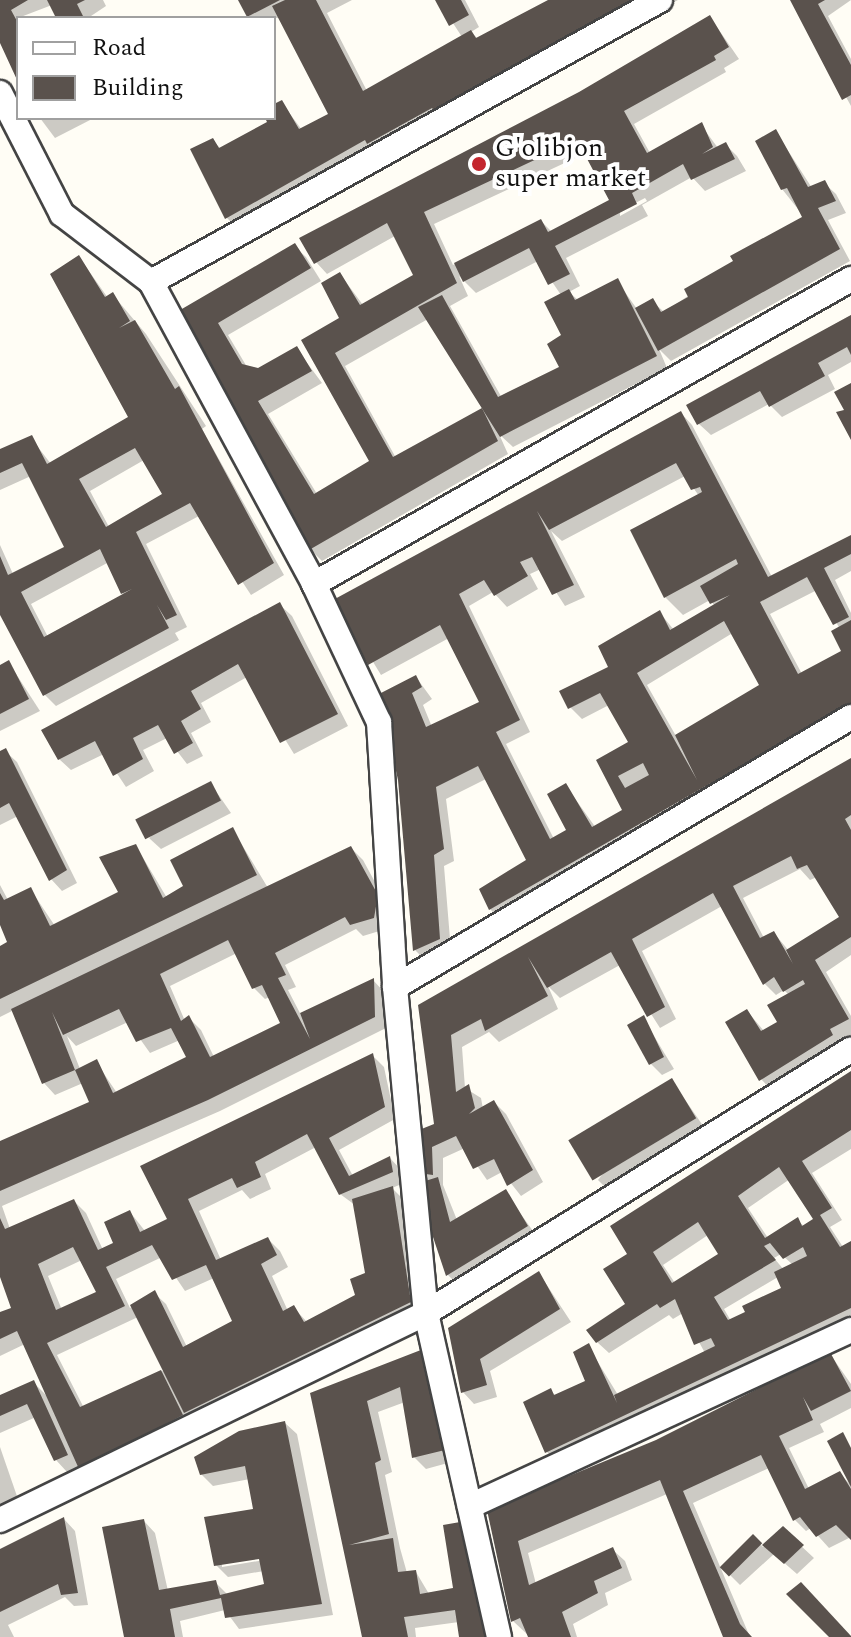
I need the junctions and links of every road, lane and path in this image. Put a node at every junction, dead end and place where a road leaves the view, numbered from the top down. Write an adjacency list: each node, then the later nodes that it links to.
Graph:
1 (660, 0): 4 (street)
2 (0, 93): 4 (street)
3 (851, 279): 5 (street)
4 (151, 282): 5 (street)
5 (314, 584): 7 (street)
6 (851, 717): 7 (street)
7 (395, 987): 9 (street)
8 (851, 1050): 9 (street)
9 (426, 1313): 11 (street); 12 (street)
10 (851, 1330): 11 (street)
11 (470, 1506): 13 (street)
12 (0, 1520)
13 (499, 1637)

